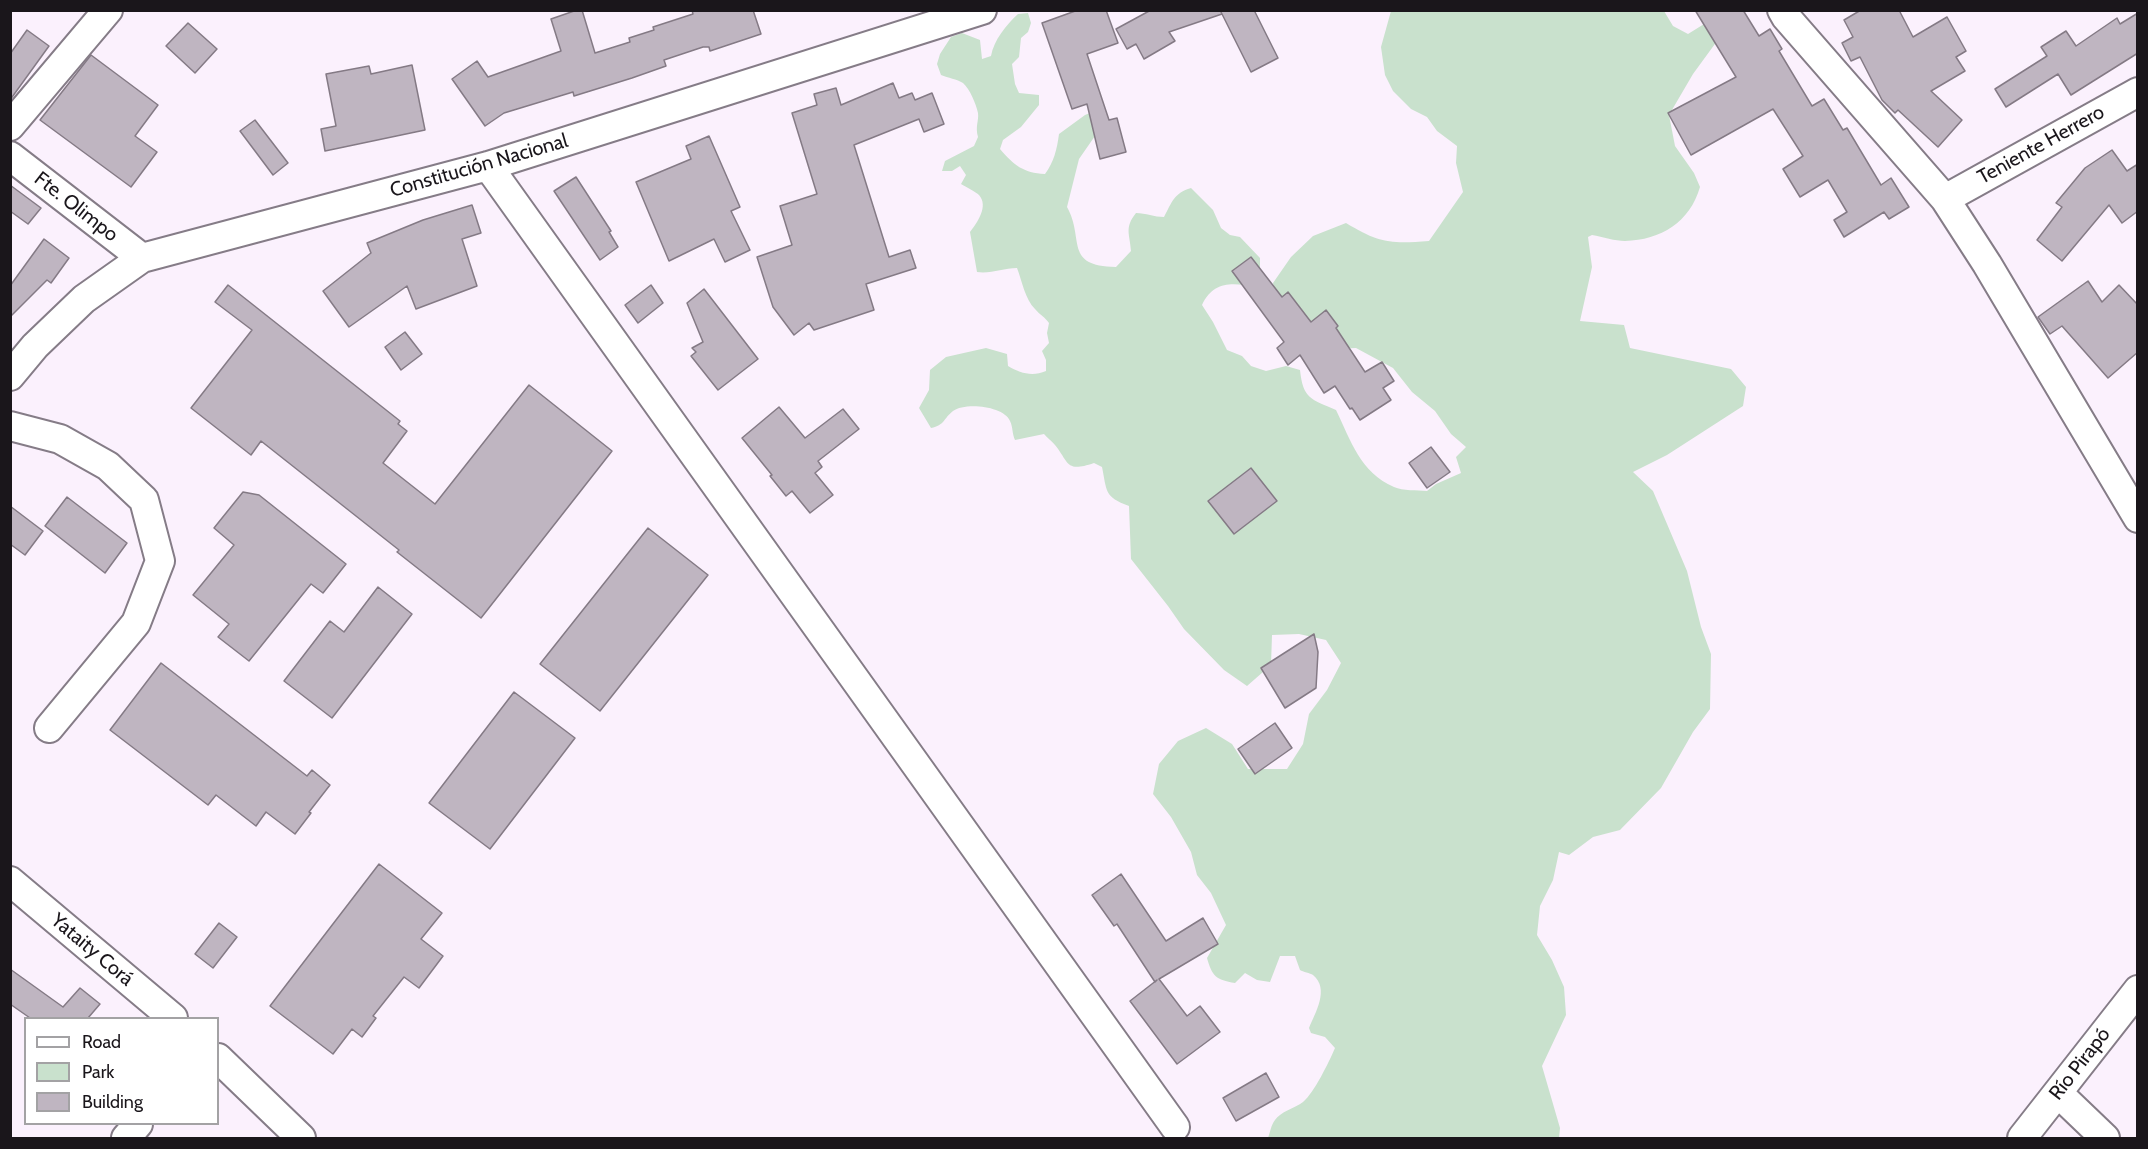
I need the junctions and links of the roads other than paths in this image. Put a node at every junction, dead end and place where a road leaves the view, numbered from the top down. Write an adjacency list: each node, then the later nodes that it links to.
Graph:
1 (108, 10): 5 (street)
2 (982, 10): 7 (street, Constitución Nacional)
3 (1782, 10): 8 (street)
4 (2138, 92): 8 (street, Teniente Herrero)
5 (10, 126)
6 (10, 156): 9 (street, Fte. Olimpo)
7 (488, 166): 9 (street, Constitución Nacional); 20 (street)
8 (1945, 199): 12 (street)
9 (142, 258): 10 (street, Constitución Nacional)
10 (10, 376)
11 (10, 426): 13 (street)
12 (2138, 518)
13 (49, 728)
14 (10, 881): 16 (street, Yataity Corá)
15 (2138, 990): 18 (street, Río Pirapó)
16 (172, 1017)
17 (219, 1059): 22 (street)
18 (2058, 1093): 23 (street, Río Pirapó); 24 (street)
19 (137, 1125): 21 (street)
20 (1175, 1127)
21 (126, 1138)
22 (301, 1138)
23 (2022, 1138)
24 (2105, 1138)

